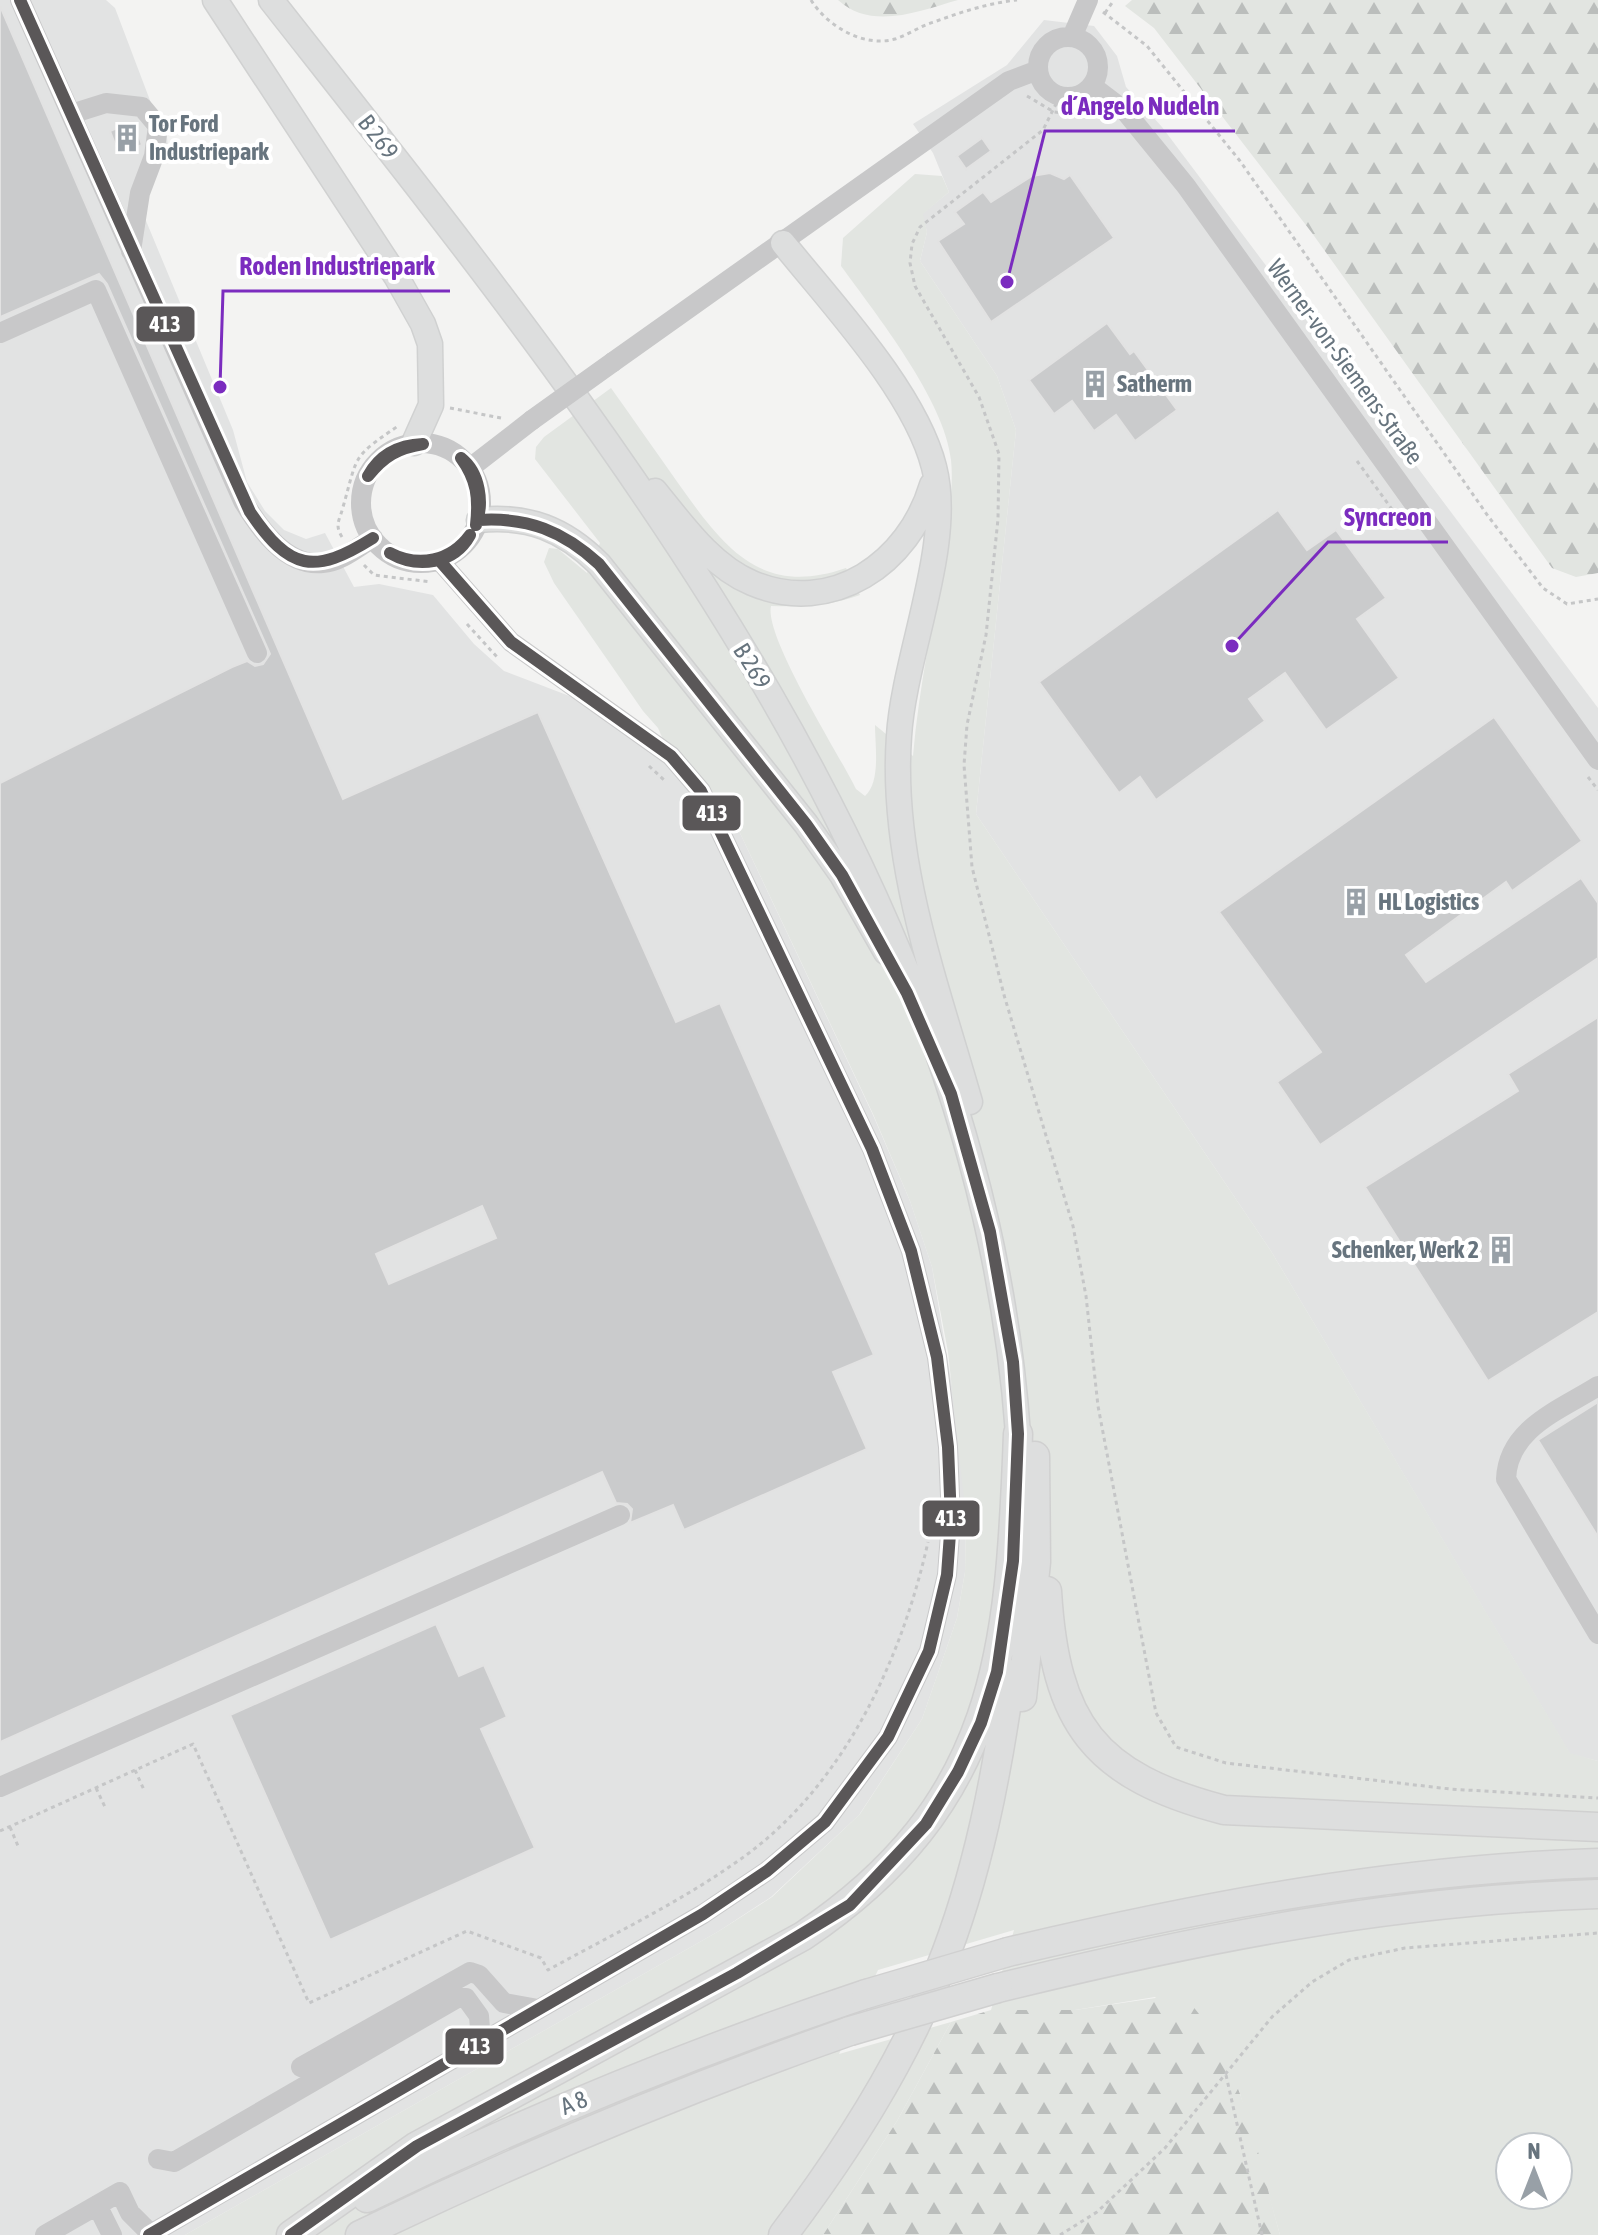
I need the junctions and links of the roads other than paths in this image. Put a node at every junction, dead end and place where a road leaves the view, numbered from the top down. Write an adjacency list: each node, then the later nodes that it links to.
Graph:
1 (20, 0): 8 (street)
2 (215, 0): 13 (main road)
3 (271, 0): 9 (main road, B 269 / B 269)
4 (1087, 1): 5 (street)
5 (1072, 37): 6 (street); 7 (street)
6 (1038, 70): 7 (street); 10 (street)
7 (1092, 86): 21 (street, Werner-von-Siemens-Straße)
8 (71, 114): 11 (street); 11 (street)
9 (392, 154): 16 (main road); 22 (main road, B 269 / B 269)
10 (783, 243): 14 (street, bridge); 15 (main road)
11 (131, 251): 18 (street)
12 (0, 333): 20 (street)
13 (408, 433): 14 (street); 18 (street)
14 (470, 468): 17 (street)
15 (936, 472): 16 (main road); 22 (main road)
16 (652, 488): 22 (main road)
17 (479, 520): 19 (street); 22 (main road)
18 (373, 538): 19 (street)
19 (439, 560): 31 (street)
20 (257, 653)
21 (1593, 769)
22 (961, 1098): 24 (main road, B 269 / B 269)
23 (1598, 1386): 26 (street)
24 (1026, 1434): 28 (highway); 39 (highway); 41 (highway); 42 (highway)
25 (620, 1515): 27 (street)
26 (1598, 1634)
27 (0, 1787)
28 (1598, 1827)
29 (1598, 1863): 39 (highway, A 8 / A 8, bridge)
30 (1598, 1894): 40 (highway, A 8, bridge)
31 (538, 2009): 32 (street); 33 (street)
32 (481, 2042): 34 (street); 36 (street)
33 (301, 2067)
34 (158, 2159)
35 (97, 2205): 36 (street); 37 (street); 38 (street)
36 (150, 2234)
37 (45, 2235)
38 (112, 2235)
39 (291, 2235)
40 (360, 2235)
41 (783, 2235)
42 (801, 2235)

